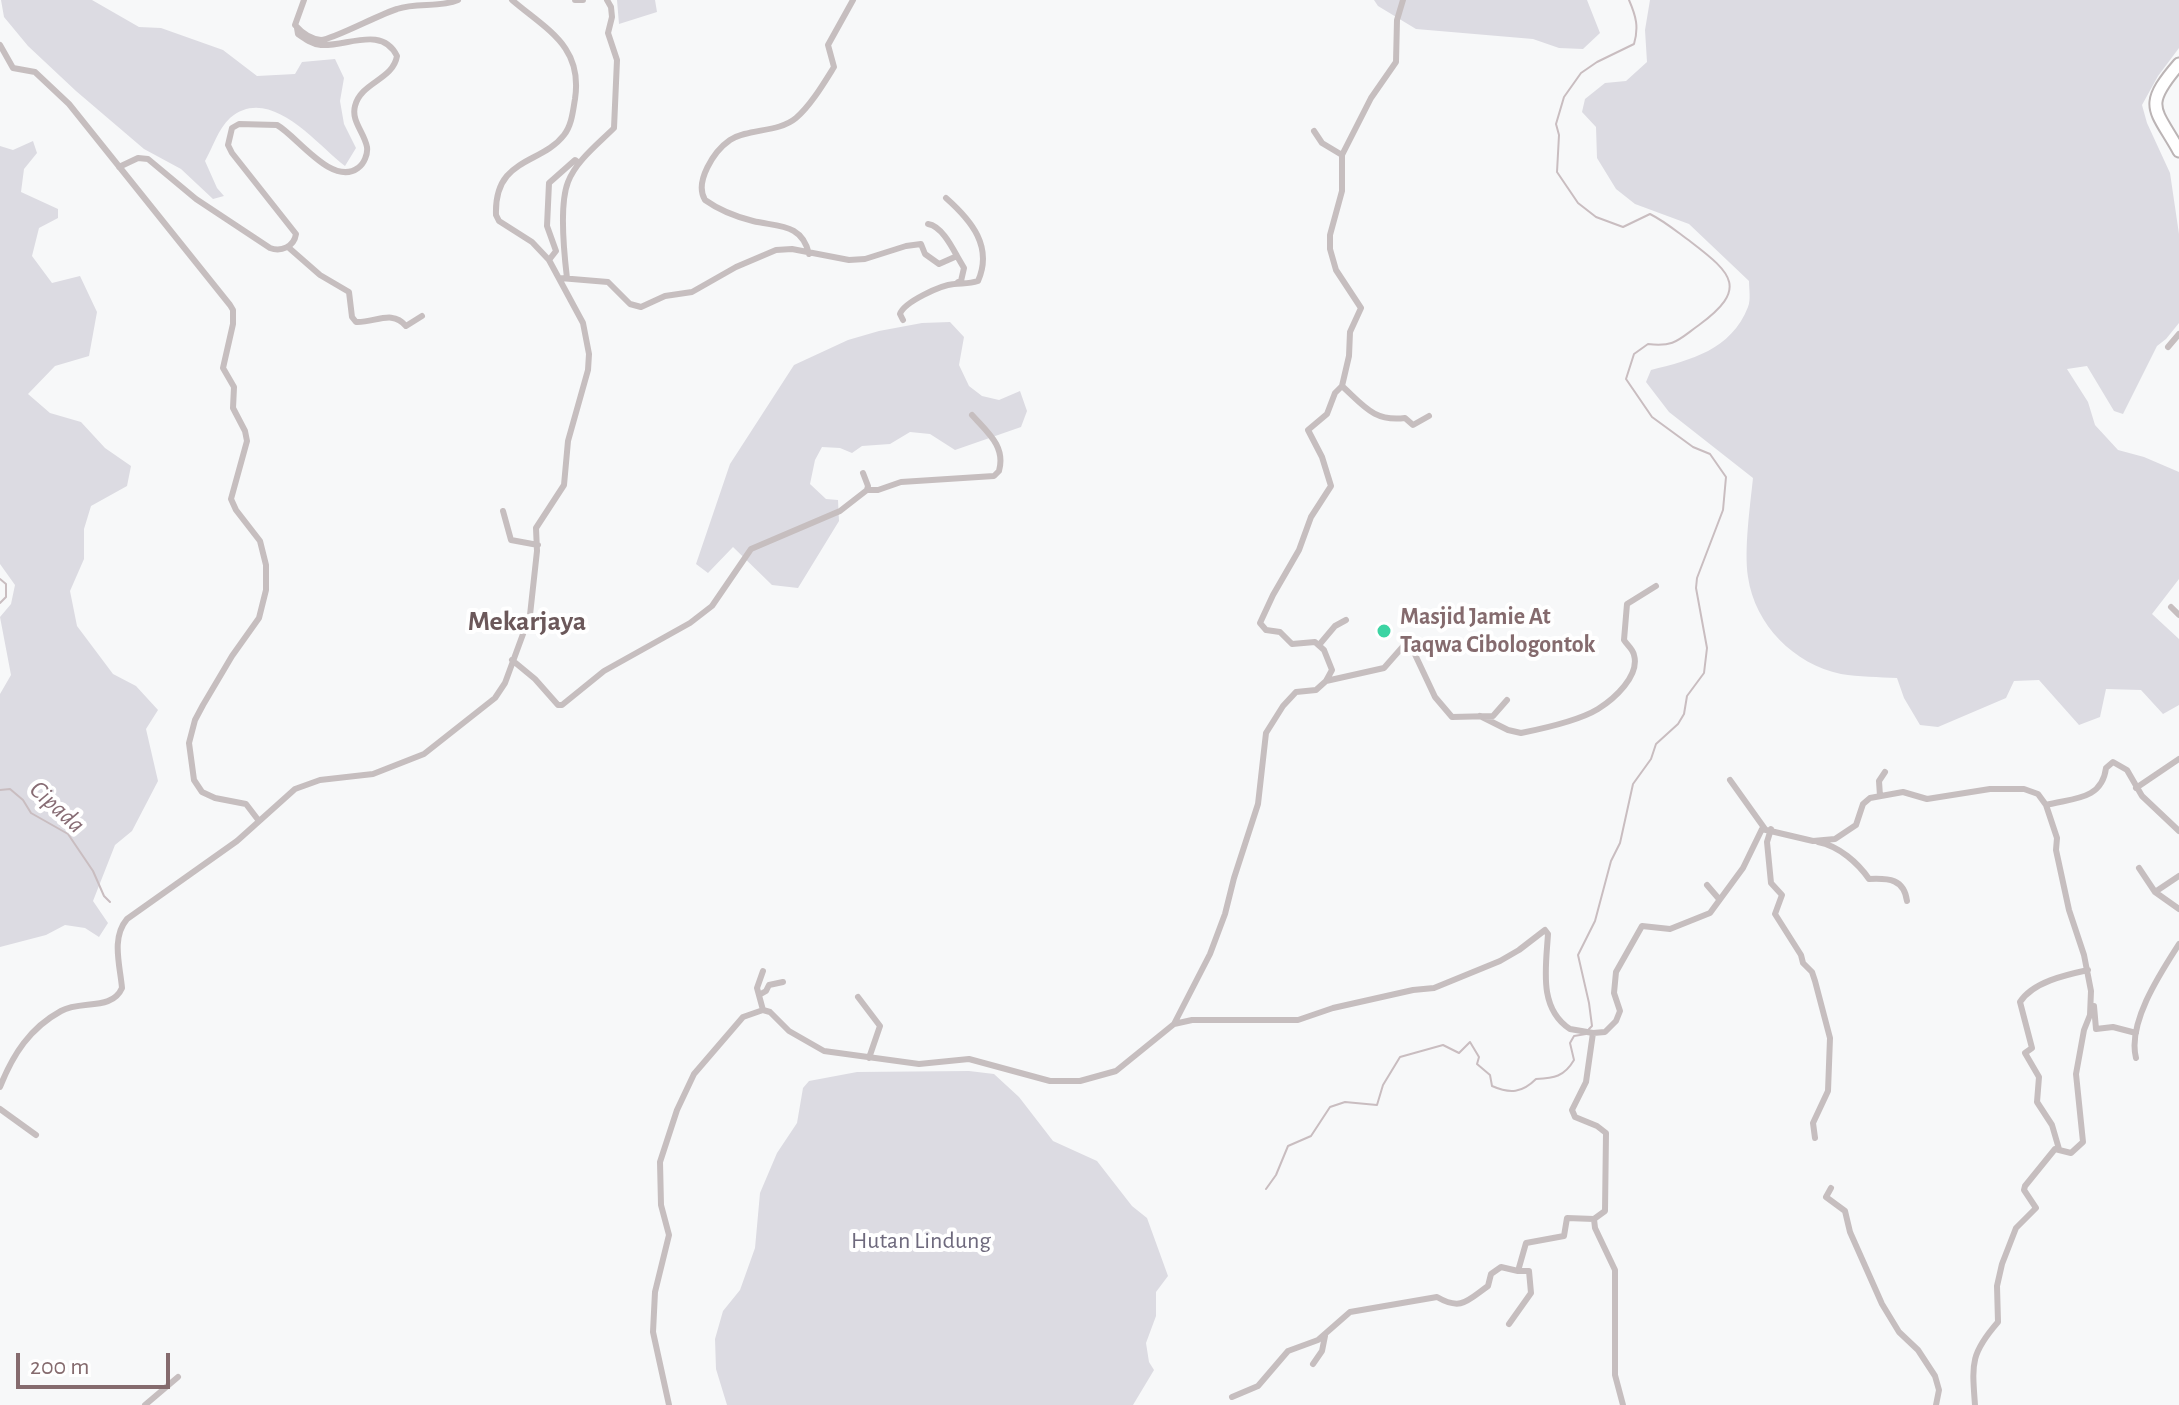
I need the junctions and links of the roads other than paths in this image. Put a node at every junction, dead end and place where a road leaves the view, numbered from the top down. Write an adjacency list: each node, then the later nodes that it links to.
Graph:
1 (304, 0): 9 (street)
2 (458, 0): 9 (street)
3 (512, 0): 22 (street)
4 (575, 0): 5 (street)
5 (583, 0)
6 (607, 0): 15 (street)
7 (853, 0): 20 (street)
8 (1403, 0): 14 (street)
9 (297, 28): 19 (street)
10 (0, 45): 16 (street)
11 (2179, 64): 13 (highway)
12 (1314, 131): 14 (street)
13 (2179, 151)
14 (1342, 155): 29 (street)
15 (579, 163): 22 (street); 23 (street)
16 (119, 167): 19 (street); 49 (street)
17 (946, 198): 24 (street)
18 (928, 224): 21 (street)
19 (288, 247): 25 (street)
20 (809, 254): 21 (street); 23 (street)
21 (957, 256): 24 (street)
22 (549, 260): 23 (street)
23 (563, 278): 35 (street)
24 (955, 283): 26 (street)
25 (422, 316)
26 (903, 320)
27 (2179, 334): 28 (street)
28 (2168, 347)
29 (1342, 386): 31 (street); 38 (street)
30 (972, 415): 33 (street)
31 (1429, 416)
32 (863, 473): 33 (street)
33 (867, 490): 39 (street)
34 (503, 511): 35 (street)
35 (538, 545): 39 (street)
36 (1656, 586): 42 (street)
37 (1346, 620): 38 (street)
38 (1319, 645): 40 (street)
39 (512, 660): 49 (street)
40 (1326, 681): 42 (street); 68 (street)
41 (1507, 700): 42 (street)
42 (1480, 716)
43 (2179, 759): 46 (street)
44 (1885, 772): 47 (street)
45 (1730, 780): 50 (street)
46 (2136, 788): 48 (street); 51 (street)
47 (1880, 796): 48 (street); 52 (street)
48 (2046, 805): 61 (street)
49 (259, 821): 73 (street)
50 (1768, 829): 52 (street); 57 (street); 76 (street)
51 (2179, 831)
52 (1815, 841): 58 (street)
53 (2139, 868): 56 (street)
54 (2179, 876): 56 (street)
55 (1707, 885): 57 (street)
56 (2155, 892): 59 (street)
57 (1719, 899): 69 (street)
58 (1907, 901)
59 (2179, 909)
60 (2179, 944): 70 (street)
61 (2088, 970): 66 (street); 77 (street)
62 (763, 971): 64 (street)
63 (783, 982): 64 (street)
64 (759, 995): 67 (street)
65 (858, 997): 71 (street)
66 (2091, 997): 70 (street); 77 (street)
67 (763, 1010): 71 (street); 89 (street)
68 (1174, 1024): 69 (street); 71 (street)
69 (1586, 1032): 81 (street)
70 (2136, 1033): 72 (street)
71 (869, 1058)
72 (2136, 1058)
73 (0, 1087)
74 (0, 1109): 75 (street)
75 (36, 1135)
76 (1815, 1138)
77 (2059, 1149): 92 (street)
78 (1831, 1188): 91 (street)
79 (1564, 1209): 80 (street)
80 (1572, 1218): 81 (street); 82 (street)
81 (1594, 1219): 90 (street)
82 (1518, 1271): 83 (street); 84 (street)
83 (1509, 1324)
84 (1326, 1332): 85 (street); 87 (street)
85 (1313, 1364)
86 (178, 1377): 88 (street)
87 (1232, 1397)
88 (145, 1405)
89 (669, 1405)
90 (1623, 1405)
91 (1936, 1405)
92 (1975, 1405)

